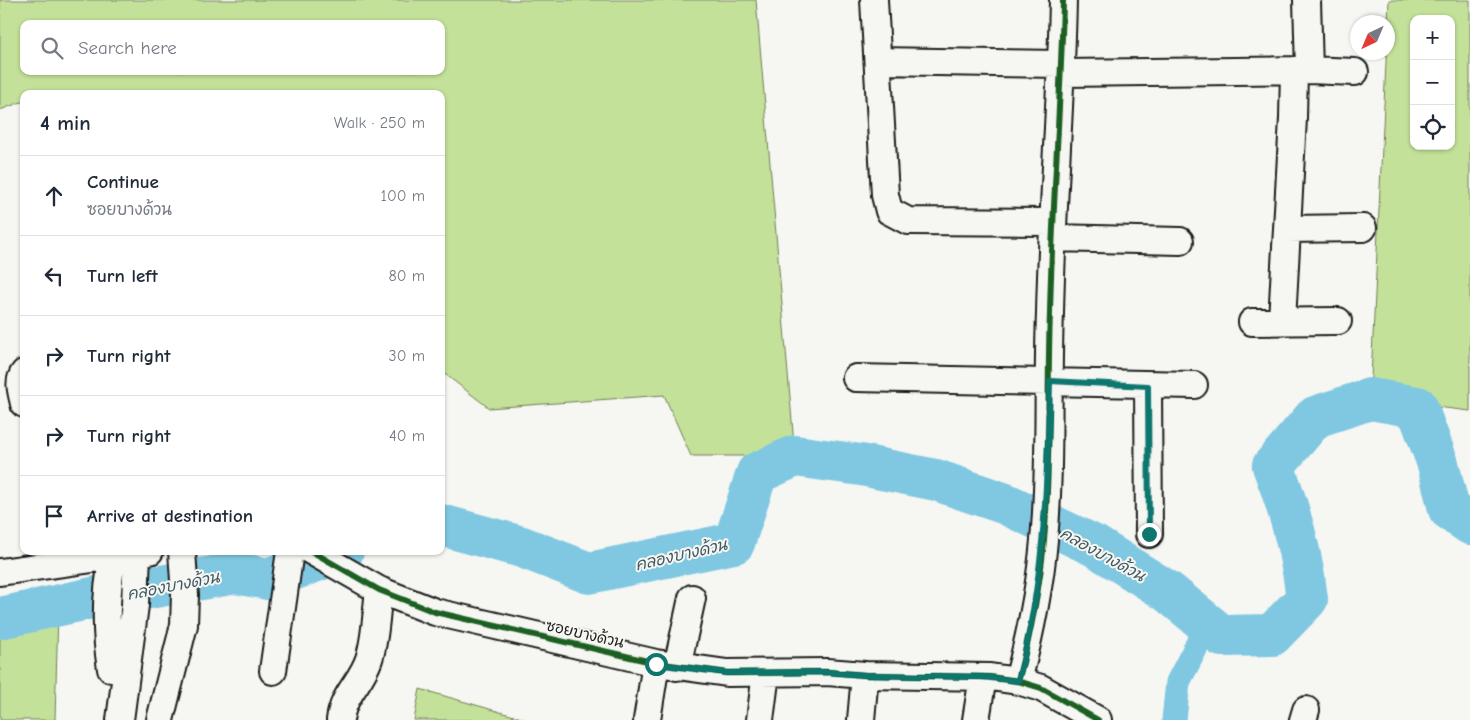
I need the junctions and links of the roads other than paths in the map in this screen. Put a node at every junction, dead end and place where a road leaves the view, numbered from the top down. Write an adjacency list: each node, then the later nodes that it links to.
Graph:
1 (874, 0): 4 (street)
2 (1063, 0): 5 (street)
3 (1307, 0): 6 (street)
4 (879, 62): 5 (street); 10 (street)
5 (1062, 69): 6 (street); 10 (street)
6 (1301, 70): 7 (street); 9 (street)
7 (1356, 72)
8 (1363, 228): 9 (street)
9 (1287, 229): 12 (street)
10 (1053, 230): 11 (street); 16 (street)
11 (1180, 241)
12 (1282, 321): 13 (street); 14 (street)
13 (1338, 321)
14 (1252, 322)
15 (856, 378): 16 (street)
16 (1050, 381): 18 (street); 32 (street)
17 (1194, 385): 18 (street)
18 (1148, 386): 19 (street)
19 (1149, 534)
20 (296, 555): 24 (street, ซอยบางด้วน); 28 (street)
21 (124, 558): 23 (street); 27 (street); 33 (street)
22 (182, 559): 34 (street)
23 (0, 572)
24 (370, 584): 26 (street, ซอยบางด้วน); 35 (street)
25 (692, 598): 26 (street)
26 (666, 665): 29 (street, ซอยบางด้วน); 36 (street)
27 (111, 668)
28 (273, 671)
29 (766, 672): 30 (street, ซอยบางด้วน); 37 (street)
30 (865, 675): 31 (street, ซอยบางด้วน); 38 (street)
31 (982, 677): 32 (street, ซอยบางด้วน); 39 (street)
32 (1018, 681): 40 (street, ซอยบางด้วน)
33 (120, 720)
34 (160, 720)
35 (340, 720)
36 (647, 720)
37 (760, 720)
38 (861, 720)
39 (976, 720)
40 (1098, 720)

